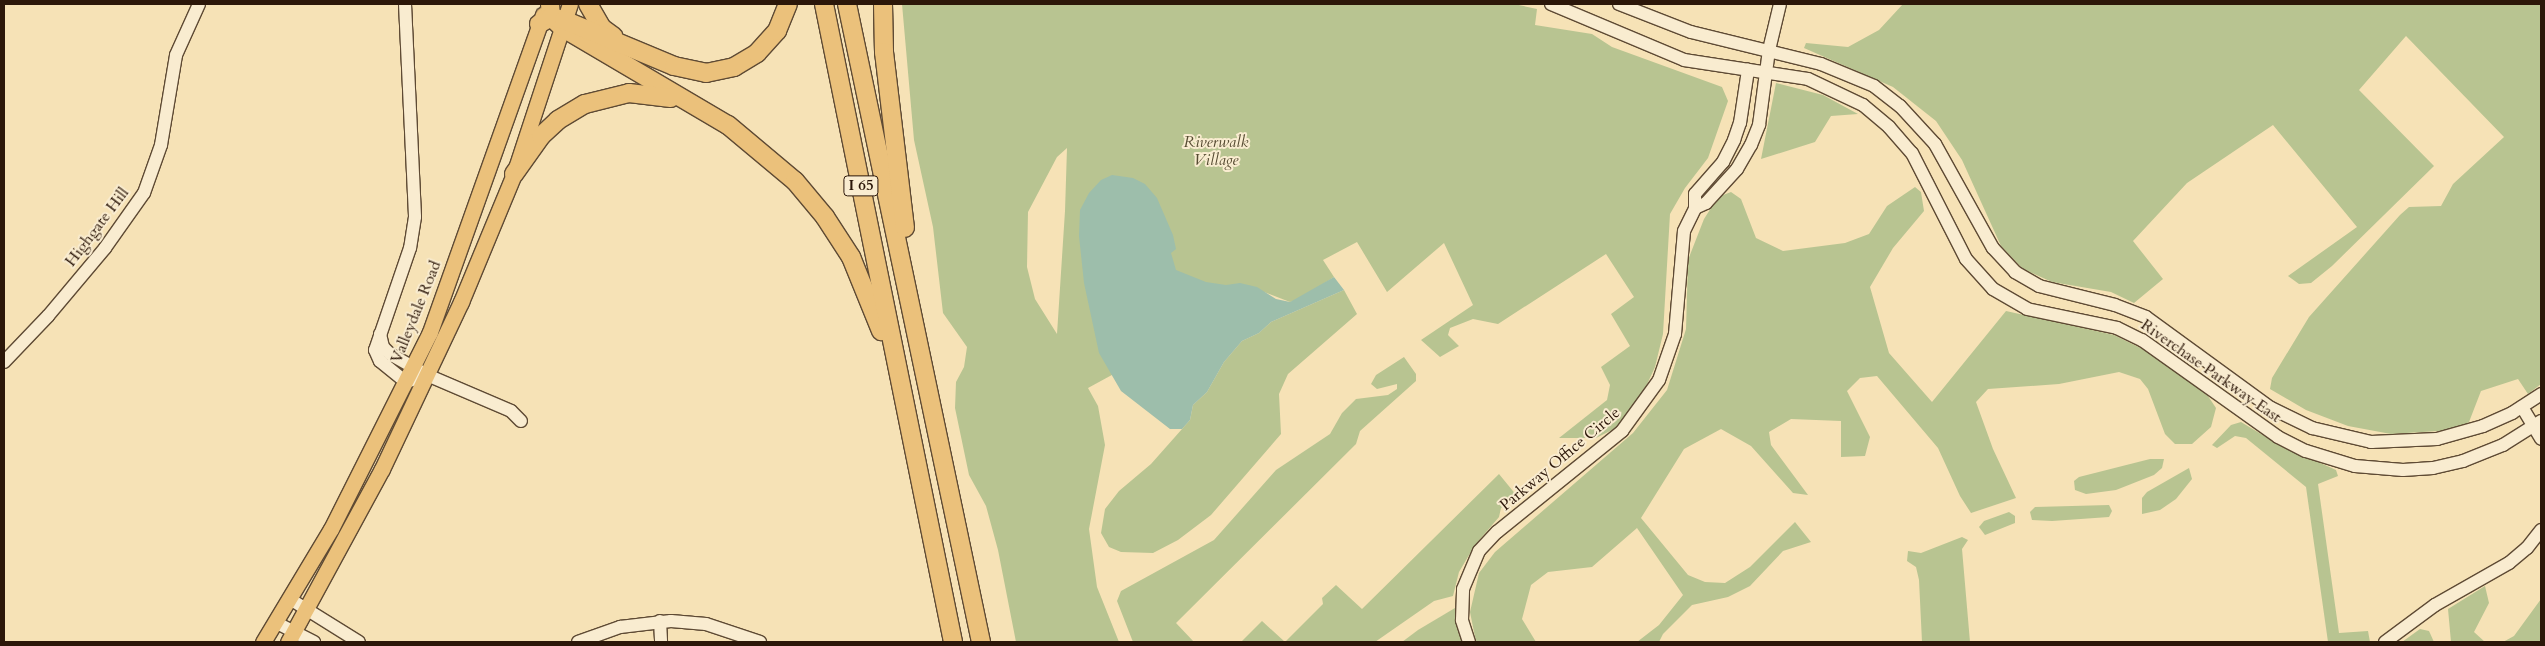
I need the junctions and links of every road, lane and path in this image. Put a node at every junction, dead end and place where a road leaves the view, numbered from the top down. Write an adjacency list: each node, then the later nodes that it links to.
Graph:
1 (199, 4): 21 (street, Highgate Hill)
2 (405, 4): 20 (street)
3 (588, 4): 12 (highway)
4 (788, 4): 12 (highway)
5 (824, 4): 23 (highway, I 65)
6 (847, 4): 19 (highway, I 65)
7 (883, 4): 19 (highway)
8 (1551, 4): 14 (street, Riverchase Parkway East)
9 (1619, 4): 13 (street, Riverchase Parkway East)
10 (1780, 4): 13 (street)
11 (555, 14): 12 (highway); 16 (highway); 17 (main road, Valleydale Road); 22 (main road, Valleydale Road)
12 (619, 41)
13 (1769, 50): 15 (street); 27 (street, Riverchase Parkway East)
14 (1748, 70): 15 (street, Riverchase Parkway East); 18 (street, Parkway Office Circle)
15 (1767, 72): 18 (street); 29 (street, Riverchase Parkway East)
16 (683, 100): 17 (highway); 23 (highway)
17 (514, 174): 24 (main road, Valleydale Road)
18 (1695, 208): 45 (street, Parkway Office Circle)
19 (911, 303): 44 (highway, I 65)
20 (380, 334): 22 (street); 25 (street)
21 (4, 362)
22 (414, 366): 24 (street); 25 (main road, Valleydale Road)
23 (896, 368): 43 (highway, I 65)
24 (427, 376): 25 (street); 28 (street); 33 (main road, Valleydale Road)
25 (406, 382): 32 (main road, Valleydale Road)
26 (2541, 394): 27 (street, Riverchase Parkway East)
27 (2522, 407): 29 (street)
28 (521, 421)
29 (2538, 423): 30 (street)
30 (2541, 439)
31 (2541, 530): 46 (street)
32 (290, 599): 33 (street); 35 (main road, Valleydale Road)
33 (305, 611): 36 (main road, Valleydale Road); 39 (street)
34 (660, 621): 40 (street); 41 (street); 42 (street)
35 (275, 622): 36 (street); 37 (main road, Valleydale Road)
36 (291, 637): 38 (street)
37 (263, 642)
38 (314, 642)
39 (359, 642)
40 (578, 642)
41 (661, 642)
42 (760, 642)
43 (953, 642)
44 (981, 642)
45 (1469, 642)
46 (2385, 642)

